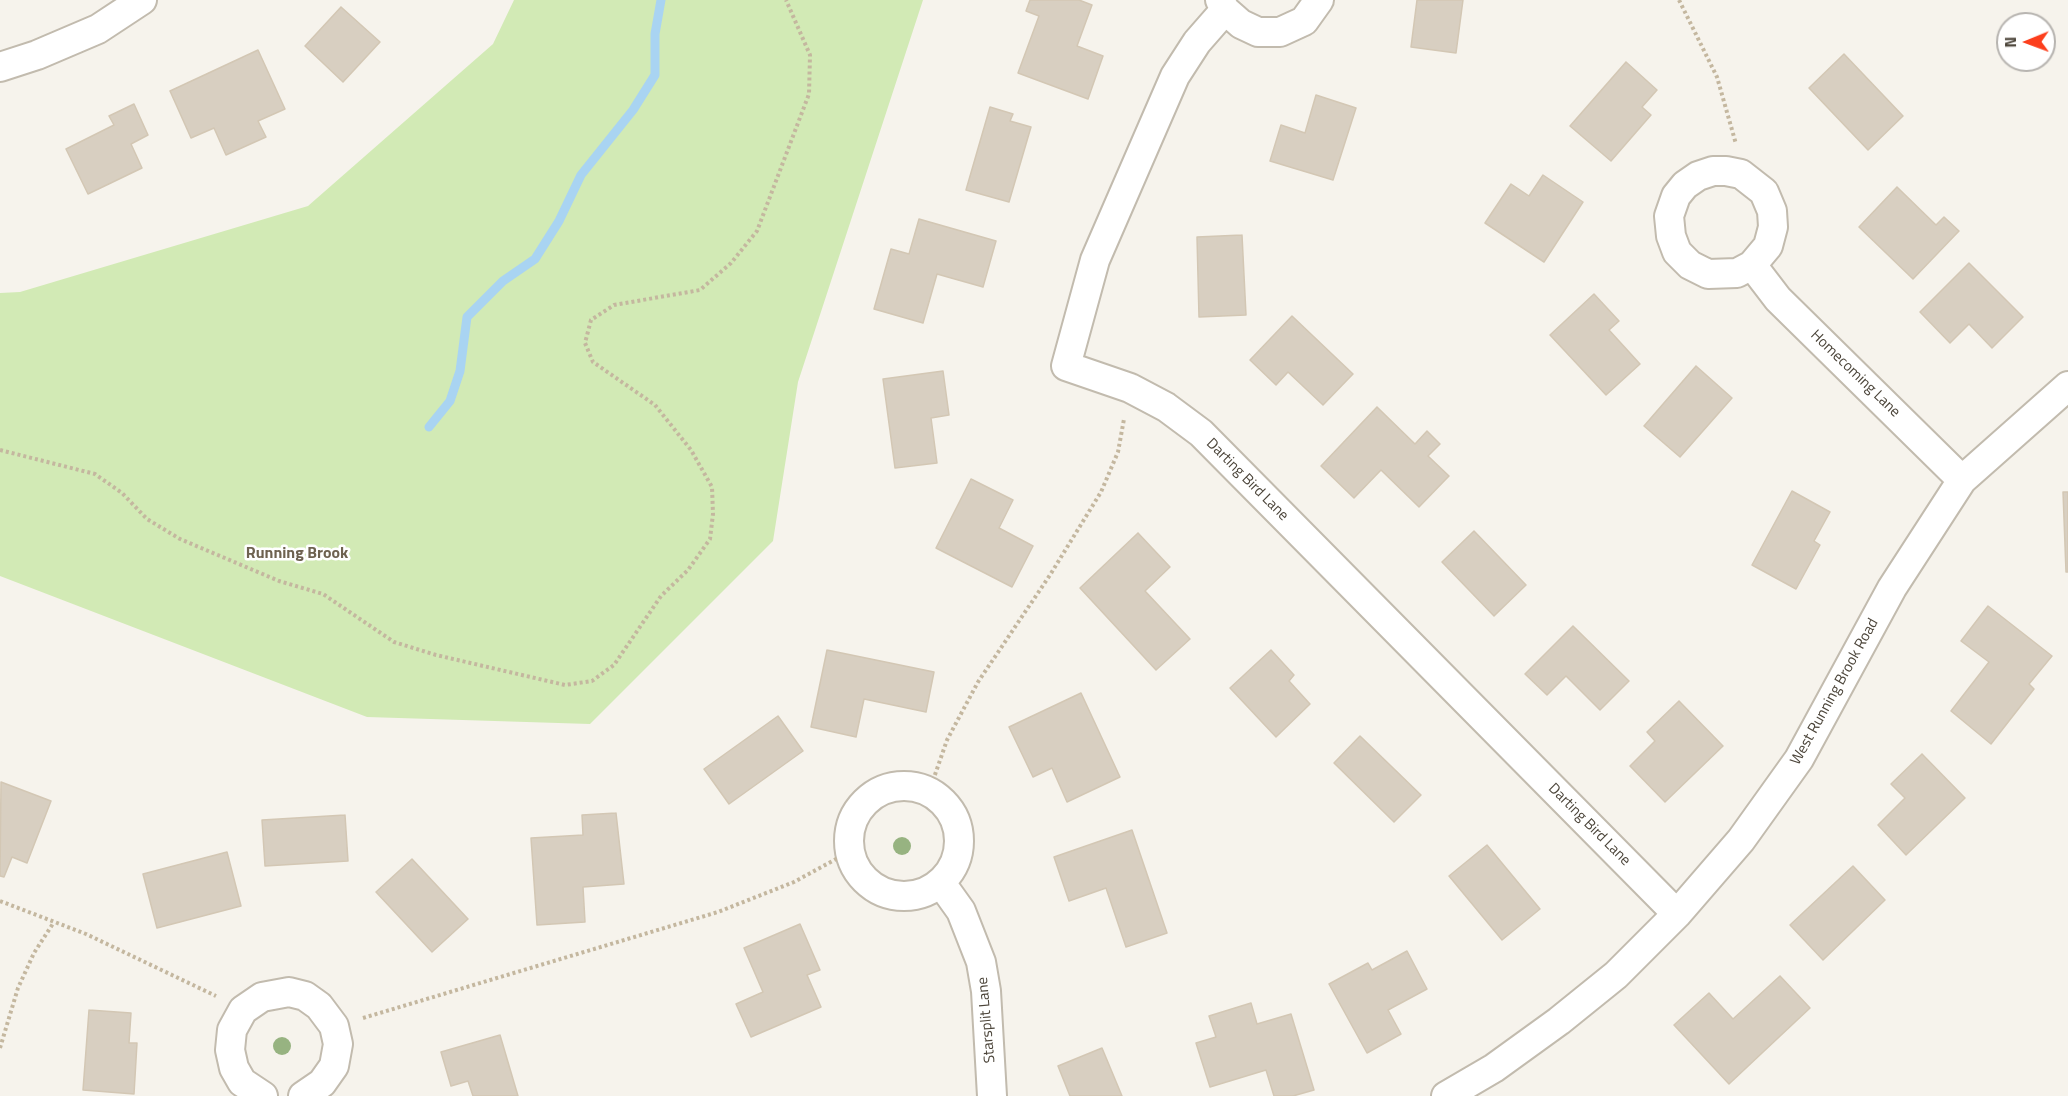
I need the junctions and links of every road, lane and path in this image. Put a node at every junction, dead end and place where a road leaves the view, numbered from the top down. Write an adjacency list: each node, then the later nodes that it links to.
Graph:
1 (142, 0): 6 (street)
2 (786, 0): 11 (path)
3 (1319, 0): 5 (street, Darting Bird Lane)
4 (1679, 0): 7 (path)
5 (1222, 5): 10 (street, Darting Bird Lane)
6 (0, 67)
7 (1741, 174): 8 (street); 8 (street)
8 (1752, 265): 12 (street, Homecoming Lane)
9 (2068, 386): 12 (street, West Running Brook Road)
10 (1130, 388): 13 (path); 17 (street, Darting Bird Lane)
11 (0, 450)
12 (1962, 480): 17 (street, West Running Brook Road)
13 (929, 792): 14 (street); 15 (street)
14 (849, 852): 15 (street); 20 (path)
15 (940, 883): 24 (street, Starsplit Lane)
16 (0, 901): 18 (path)
17 (1677, 914): 25 (street, West Running Brook Road)
18 (54, 922): 19 (path); 21 (path)
19 (243, 1010): 20 (street); 23 (street)
20 (334, 1026): 22 (street)
21 (0, 1048)
22 (308, 1095)
23 (263, 1096)
24 (992, 1096)
25 (1446, 1096)

